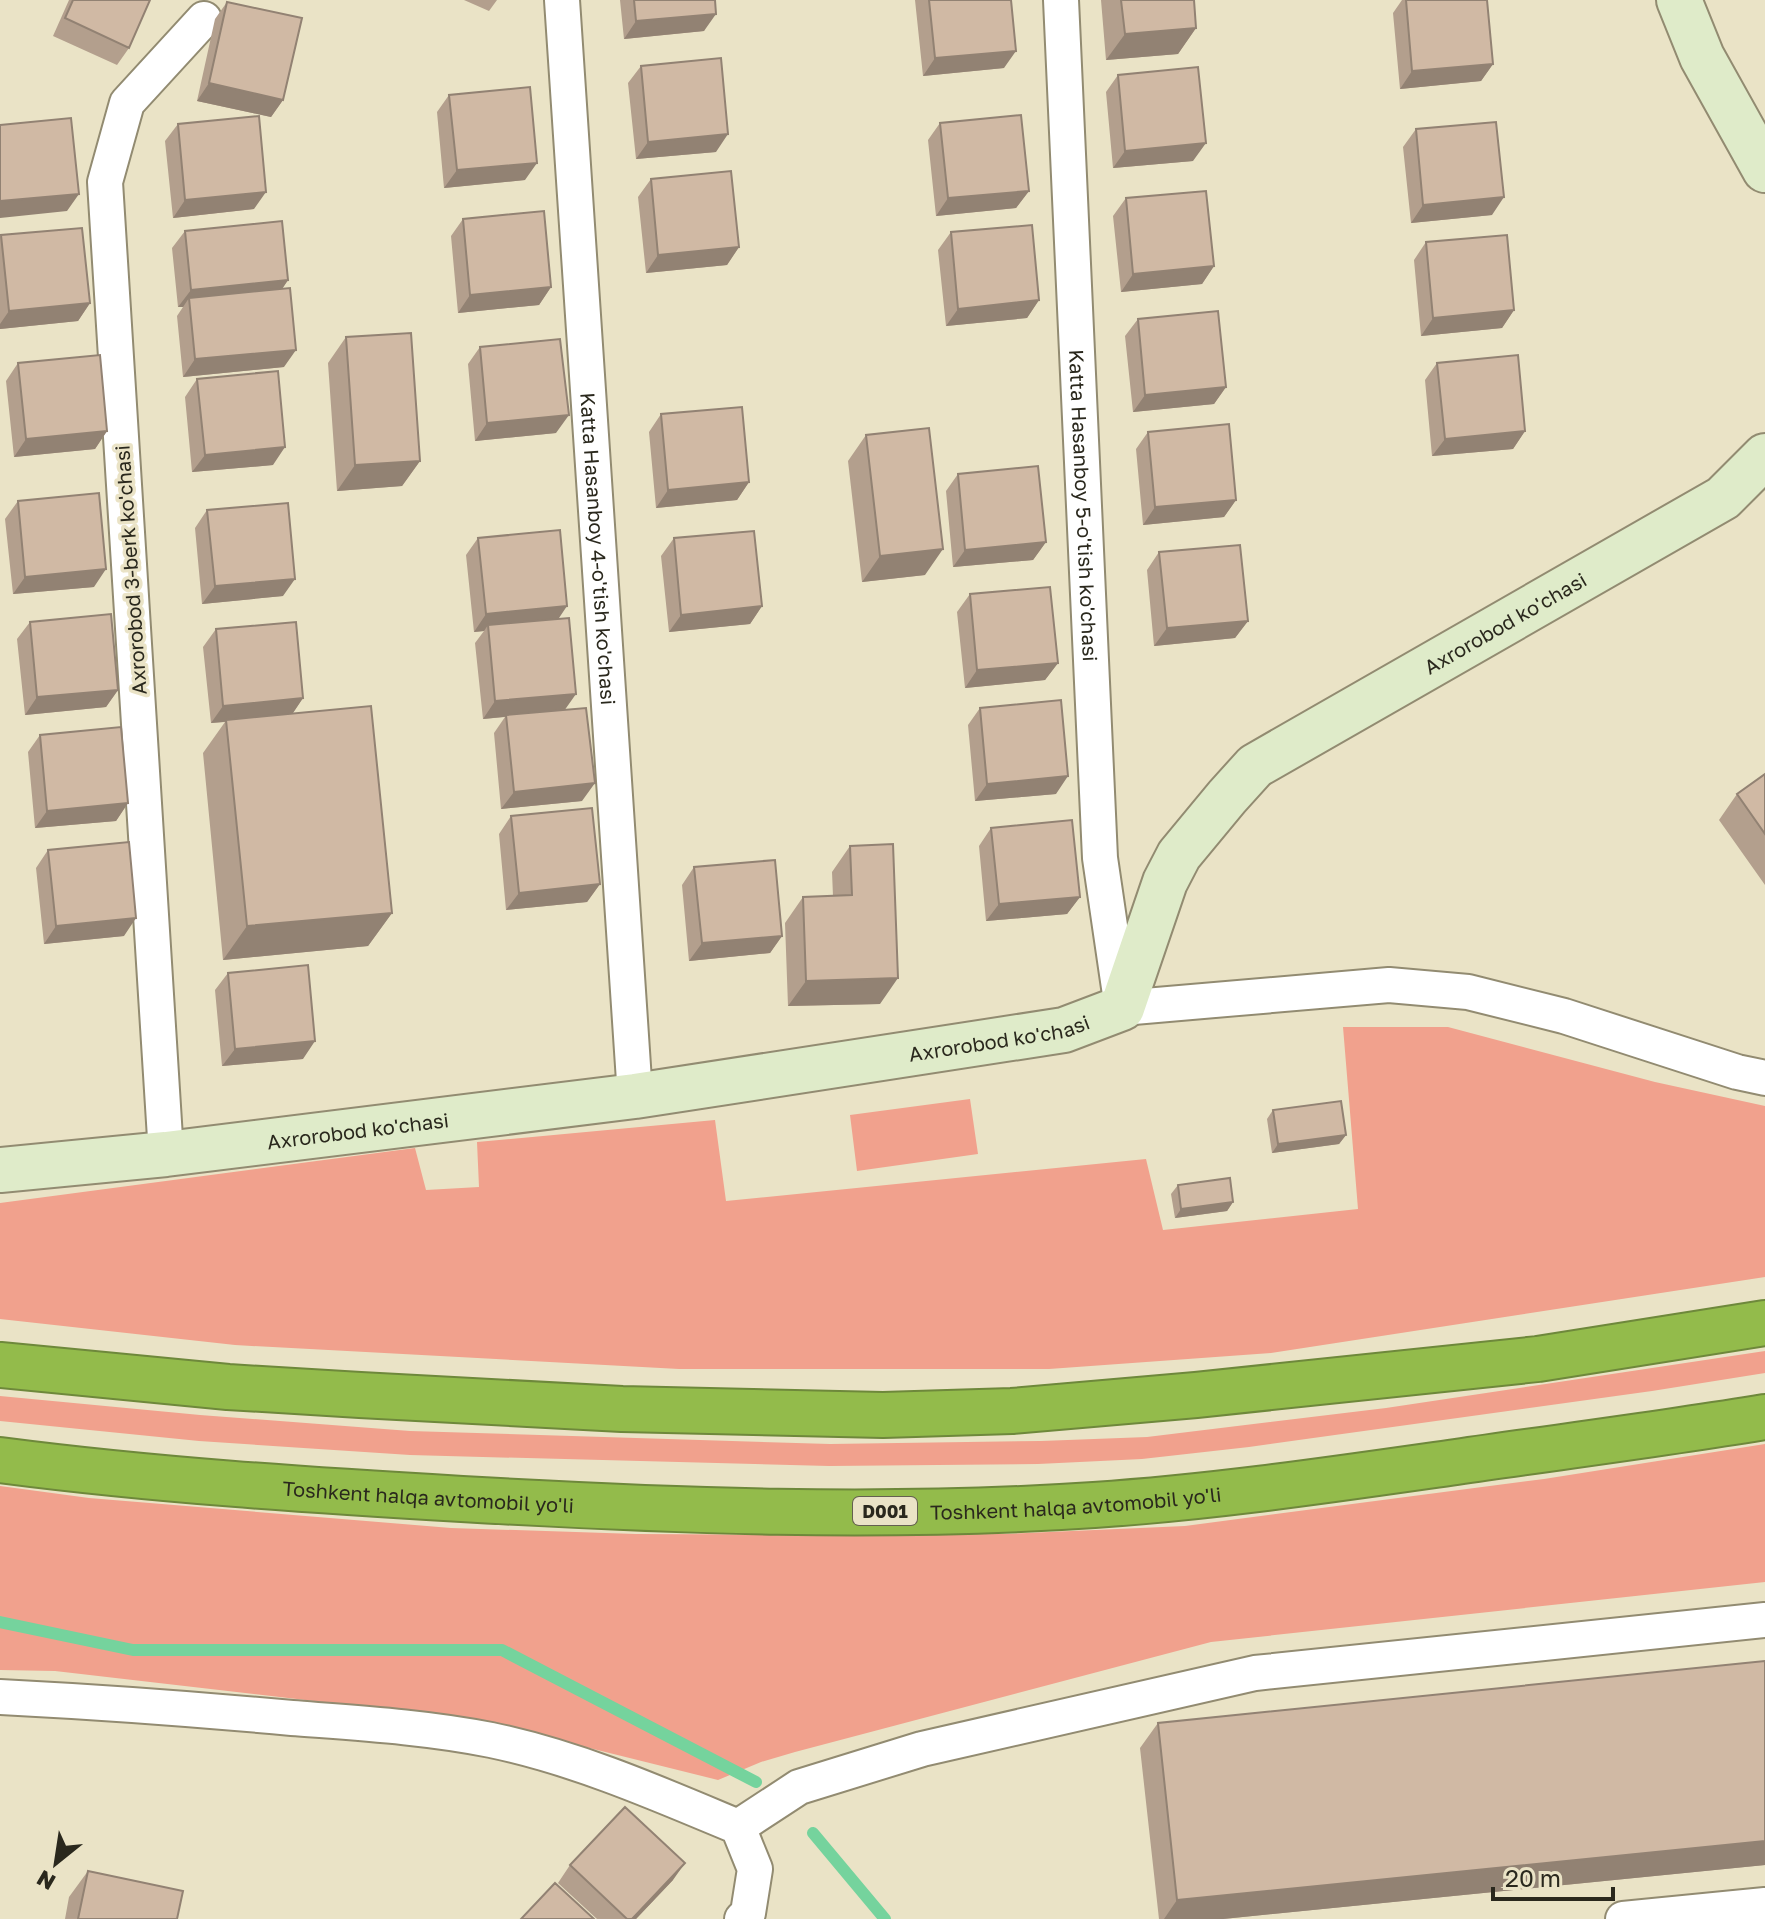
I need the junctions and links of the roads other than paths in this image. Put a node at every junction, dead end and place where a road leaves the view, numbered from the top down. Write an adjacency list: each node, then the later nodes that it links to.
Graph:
1 (562, 0): 9 (street, Katta Hasanboy 4-o'tish ko'chasi)
2 (1061, 0): 7 (street, Katta Hasanboy 5-o'tish ko'chasi)
3 (1679, 0): 5 (street)
4 (204, 19): 10 (street, Axrorobod 3-berk ko'chasi)
5 (1765, 170)
6 (1765, 456): 7 (street, Axrorobod ko'chasi)
7 (1122, 1008): 8 (street); 9 (street, Axrorobod ko'chasi)
8 (1765, 1078)
9 (635, 1096): 10 (street, Axrorobod ko'chasi)
10 (166, 1154): 11 (street, Axrorobod ko'chasi)
11 (0, 1170)
12 (1765, 1323): 13 (highway)
13 (0, 1365)
14 (1765, 1417): 15 (highway, Toshkent halqa avtomobil yo'li / D001)
15 (0, 1460)
16 (1765, 1620): 18 (street)
17 (0, 1697): 18 (street)
18 (738, 1827): 20 (street)
19 (1765, 1905): 21 (street)
20 (742, 1919)
21 (1623, 1919)

